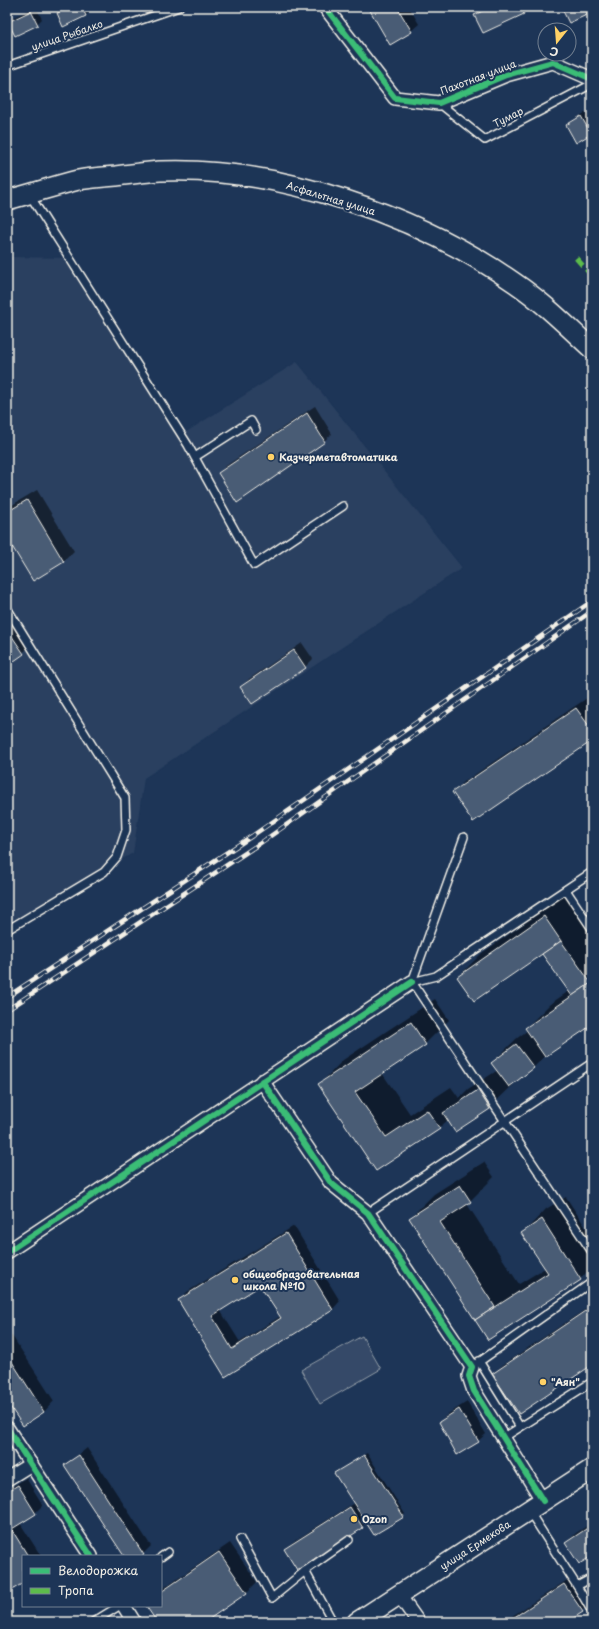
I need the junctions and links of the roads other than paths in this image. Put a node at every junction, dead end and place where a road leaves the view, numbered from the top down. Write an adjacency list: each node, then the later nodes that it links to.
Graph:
1 (179, 7): 3 (lane, улица Рыбалко)
2 (325, 7): 6 (street)
3 (7, 66)
4 (592, 79): 6 (street, Пахотная улица)
5 (592, 84): 6 (lane, Тумар)
6 (439, 103)
7 (29, 194): 8 (main road, Асфальтная улица); 9 (main road, Асфальтная улица); 11 (lane)
8 (7, 200)
9 (592, 349)
10 (256, 430): 11 (lane)
11 (195, 458): 12 (lane)
12 (343, 506)
13 (7, 608): 18 (lane)
14 (464, 837): 19 (lane)
15 (592, 872): 16 (lane)
16 (566, 890): 17 (lane); 19 (lane)
17 (592, 929)
18 (7, 930)
19 (412, 982): 21 (street); 22 (lane)
20 (592, 1063): 22 (lane)
21 (262, 1081): 23 (street); 24 (street)
22 (505, 1124): 23 (lane); 25 (lane)
23 (368, 1214): 27 (street)
24 (7, 1252)
25 (592, 1252)
26 (591, 1284): 27 (lane)
27 (476, 1364): 29 (lane); 31 (street)
28 (592, 1382): 29 (lane)
29 (520, 1427): 31 (lane)
30 (7, 1428): 32 (street)
31 (503, 1438): 35 (street)
32 (31, 1464): 34 (street); 39 (street)
33 (592, 1469): 35 (main road, улица Ермекова)
34 (7, 1479)
35 (536, 1505): 43 (lane); 44 (main road, улица Ермекова)
36 (240, 1539): 41 (lane)
37 (349, 1540): 41 (lane)
38 (168, 1552): 40 (lane)
39 (90, 1555)
40 (162, 1556)
41 (305, 1571): 50 (lane)
42 (592, 1578): 43 (lane)
43 (577, 1586): 47 (lane)
44 (398, 1595): 51 (main road, улица Ермекова); 52 (street)
45 (117, 1607): 48 (lane)
46 (125, 1607): 49 (street)
47 (592, 1612)
48 (93, 1622)
49 (134, 1622)
50 (333, 1622)
51 (357, 1622)
52 (418, 1622)

